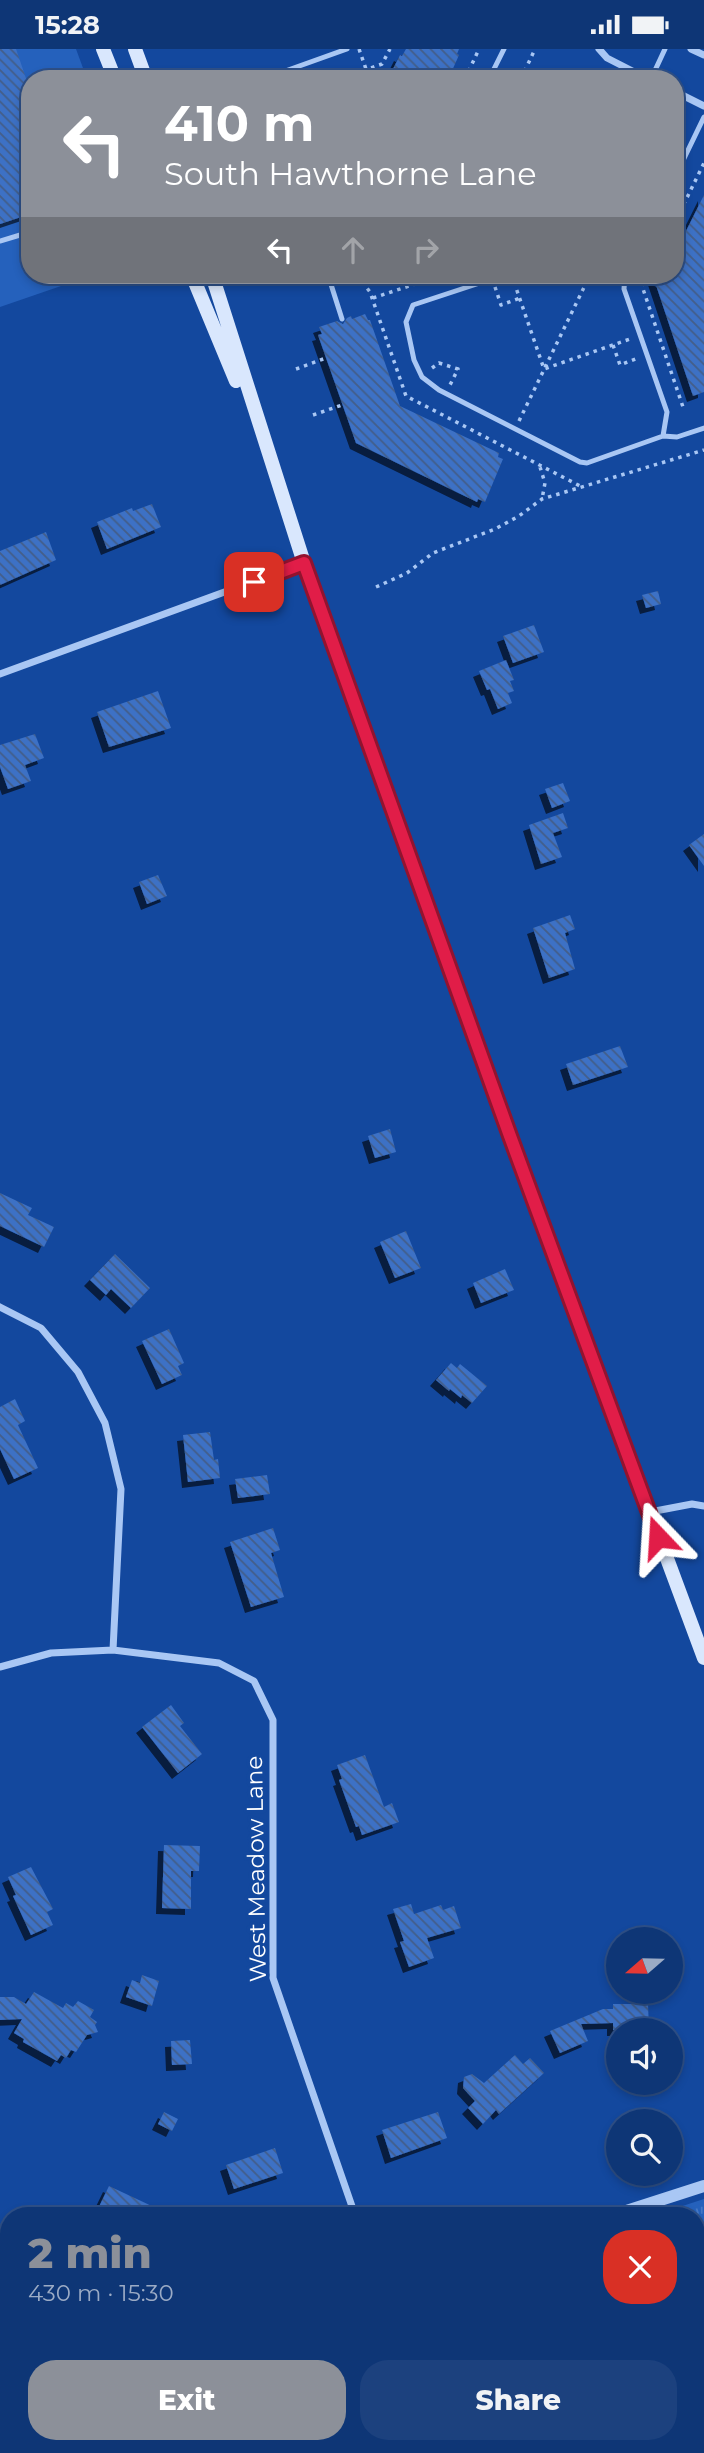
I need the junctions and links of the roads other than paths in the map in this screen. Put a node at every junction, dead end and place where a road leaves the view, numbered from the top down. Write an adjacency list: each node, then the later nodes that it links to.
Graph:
1 (103, 49): 9 (main road)
2 (135, 49): 10 (main road)
3 (347, 49): 11 (lane)
4 (503, 49): 12 (lane)
5 (598, 49): 13 (street)
6 (665, 49): 14 (lane)
7 (691, 49): 8 (street)
8 (704, 55)
9 (111, 70)
10 (143, 70)
11 (288, 70)
12 (493, 70)
13 (631, 70)
14 (654, 70)
15 (684, 96): 16 (street)
16 (704, 106)
17 (704, 117): 18 (lane)
18 (684, 158)
19 (21, 235): 20 (lane)
20 (0, 241)
21 (196, 284): 29 (main road)
22 (215, 284): 29 (main road)
23 (331, 284): 26 (lane)
24 (477, 284): 28 (lane)
25 (624, 284): 28 (lane)
26 (342, 319)
27 (704, 428): 28 (lane)
28 (663, 436)
29 (271, 463): 30 (main road)
30 (304, 563): 31 (street); 34 (main road)
31 (0, 674)
32 (0, 1307): 35 (street)
33 (704, 1506): 34 (street)
34 (649, 1512): 36 (main road)
35 (113, 1650): 37 (street); 39 (street, West Meadow Lane)
36 (704, 1658)
37 (0, 1667)
38 (704, 2186): 40 (street)
39 (352, 2207)
40 (639, 2207)

